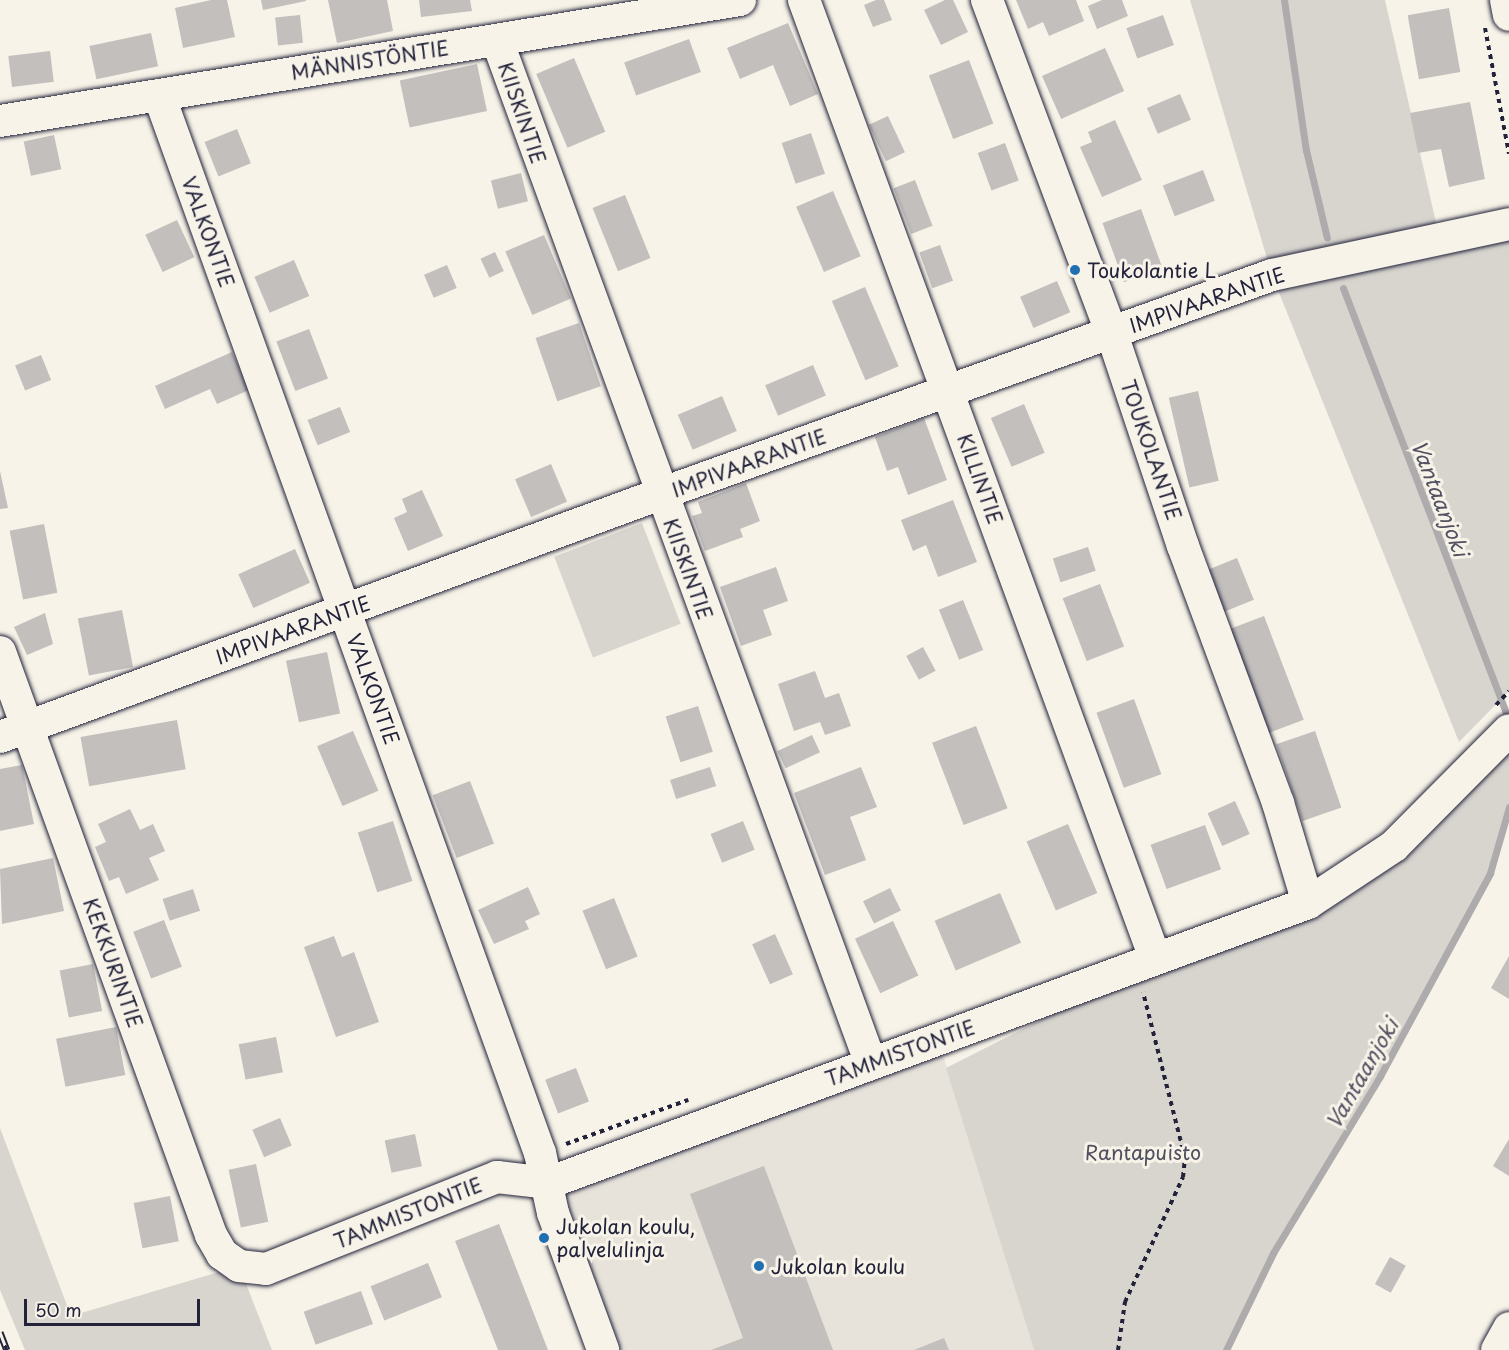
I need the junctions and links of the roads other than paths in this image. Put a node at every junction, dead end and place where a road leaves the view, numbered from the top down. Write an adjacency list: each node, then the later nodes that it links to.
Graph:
1 (740, 0): 6 (street, MÄNNISTÖNTIE)
2 (804, 0): 11 (street, KILLINTIE)
3 (987, 0): 10 (street, TOUKOLANTIE)
4 (1506, 0): 5 (street)
5 (1496, 19)
6 (497, 40): 7 (street, MÄNNISTÖNTIE); 12 (street, KIISKINTIE)
7 (159, 95): 8 (street, MÄNNISTÖNTIE); 13 (street, VALKONTIE)
8 (0, 121)
9 (1509, 225): 10 (street, IMPIVAARANTIE)
10 (1112, 334): 11 (street, IMPIVAARANTIE); 17 (street, TOUKOLANTIE)
11 (948, 392): 12 (street, IMPIVAARANTIE); 18 (street, KILLINTIE)
12 (660, 494): 13 (street, IMPIVAARANTIE); 19 (street, KIISKINTIE)
13 (345, 610): 16 (street, IMPIVAARANTIE); 20 (street, VALKONTIE)
14 (0, 652): 16 (street, KEKKURINTIE)
15 (1500, 727): 17 (street, TAMMISTONTIE)
16 (14, 732): 21 (street, KEKKURINTIE)
17 (1308, 903): 18 (street, TAMMISTONTIE)
18 (1145, 962): 19 (street, TAMMISTONTIE)
19 (871, 1064): 20 (street, TAMMISTONTIE)
20 (548, 1183): 21 (street, TAMMISTONTIE); 23 (street, VALKONTIE)
21 (239, 1266)
22 (1509, 1328): 24 (street)
23 (603, 1350)
24 (1497, 1350)

